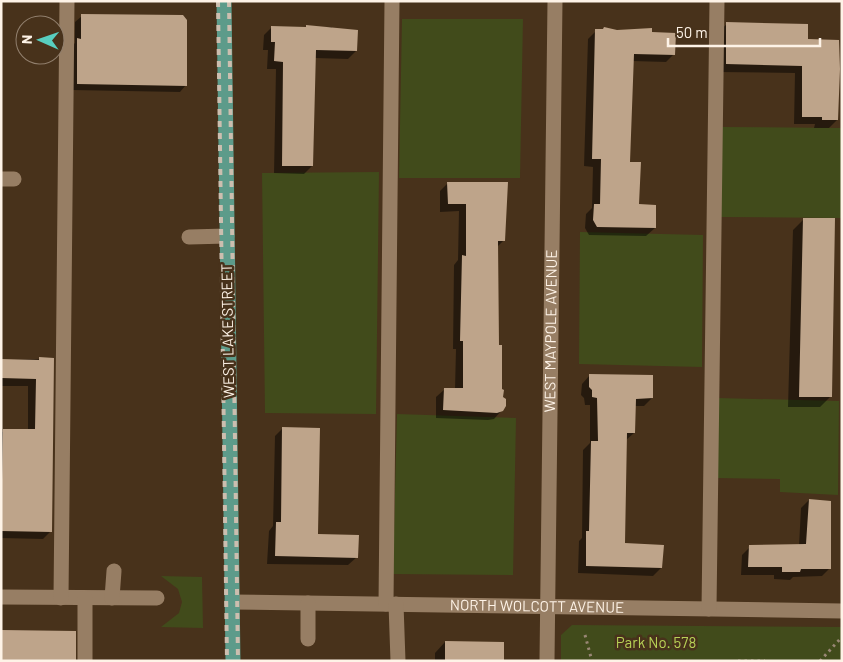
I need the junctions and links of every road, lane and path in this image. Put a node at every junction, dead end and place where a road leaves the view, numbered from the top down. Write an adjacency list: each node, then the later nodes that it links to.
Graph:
1 (67, 1): 10 (street)
2 (224, 1): 7 (main road, WEST LAKE STREET)
3 (392, 1): 16 (street)
4 (555, 1): 17 (street, WEST MAYPOLE AVENUE)
5 (717, 1): 18 (street)
6 (189, 236): 7 (street)
7 (227, 236): 14 (main road, WEST LAKE STREET)
8 (114, 571): 12 (street)
9 (1, 597): 10 (street)
10 (61, 598): 11 (street)
11 (85, 598): 12 (street); 23 (street)
12 (112, 598): 13 (street)
13 (157, 598)
14 (232, 602): 15 (street, NORTH WOLCOTT AVENUE); 24 (main road, WEST LAKE STREET)
15 (308, 603): 16 (street, NORTH WOLCOTT AVENUE); 22 (street)
16 (391, 604): 17 (street, NORTH WOLCOTT AVENUE); 25 (street)
17 (548, 606): 18 (street, NORTH WOLCOTT AVENUE); 26 (street, WEST MAYPOLE AVENUE)
18 (709, 609): 19 (street, NORTH WOLCOTT AVENUE)
19 (842, 611)
20 (585, 635): 27 (path)
21 (841, 638): 30 (path)
22 (308, 639)
23 (85, 661)
24 (233, 661)
25 (398, 661)
26 (547, 661)
27 (592, 661)
28 (738, 661): 29 (path)
29 (765, 661)
30 (820, 661)

